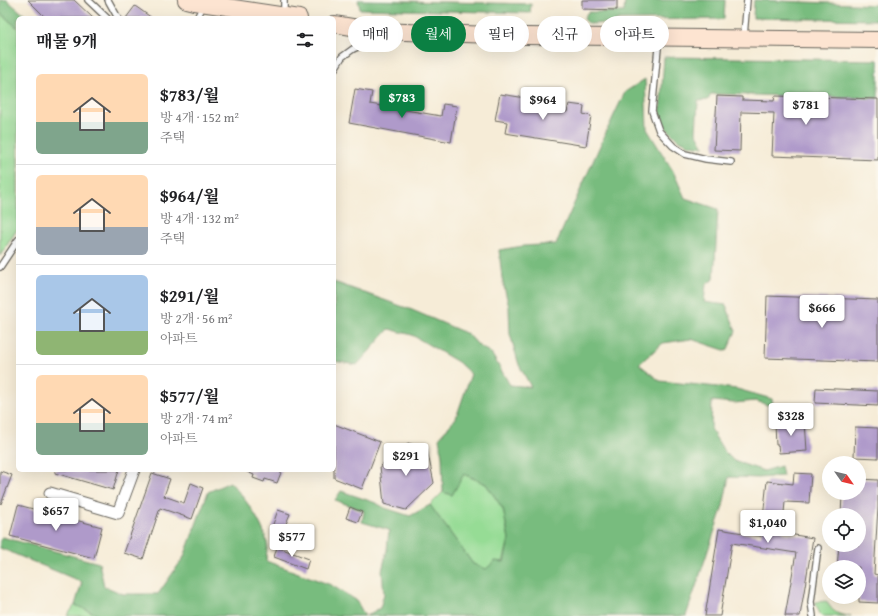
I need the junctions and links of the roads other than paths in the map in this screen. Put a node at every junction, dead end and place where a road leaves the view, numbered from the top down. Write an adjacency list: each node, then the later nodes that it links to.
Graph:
1 (88, 0): 7 (lane)
2 (108, 0): 8 (lane)
3 (186, 0): 5 (street)
4 (747, 0): 14 (lane)
5 (201, 11): 6 (street)
6 (289, 11)
7 (105, 16)
8 (117, 16)
9 (336, 24): 10 (street)
10 (348, 26)
11 (403, 32): 12 (street)
12 (600, 37)
13 (669, 38): 14 (street)
14 (744, 39): 15 (street)
15 (878, 40)
16 (349, 52): 18 (lane)
17 (658, 52): 19 (lane)
18 (336, 67)
19 (731, 162)
20 (16, 243): 21 (lane)
21 (0, 267)
22 (133, 472): 23 (street)
23 (50, 493)
24 (818, 548): 25 (lane)
25 (814, 616)

